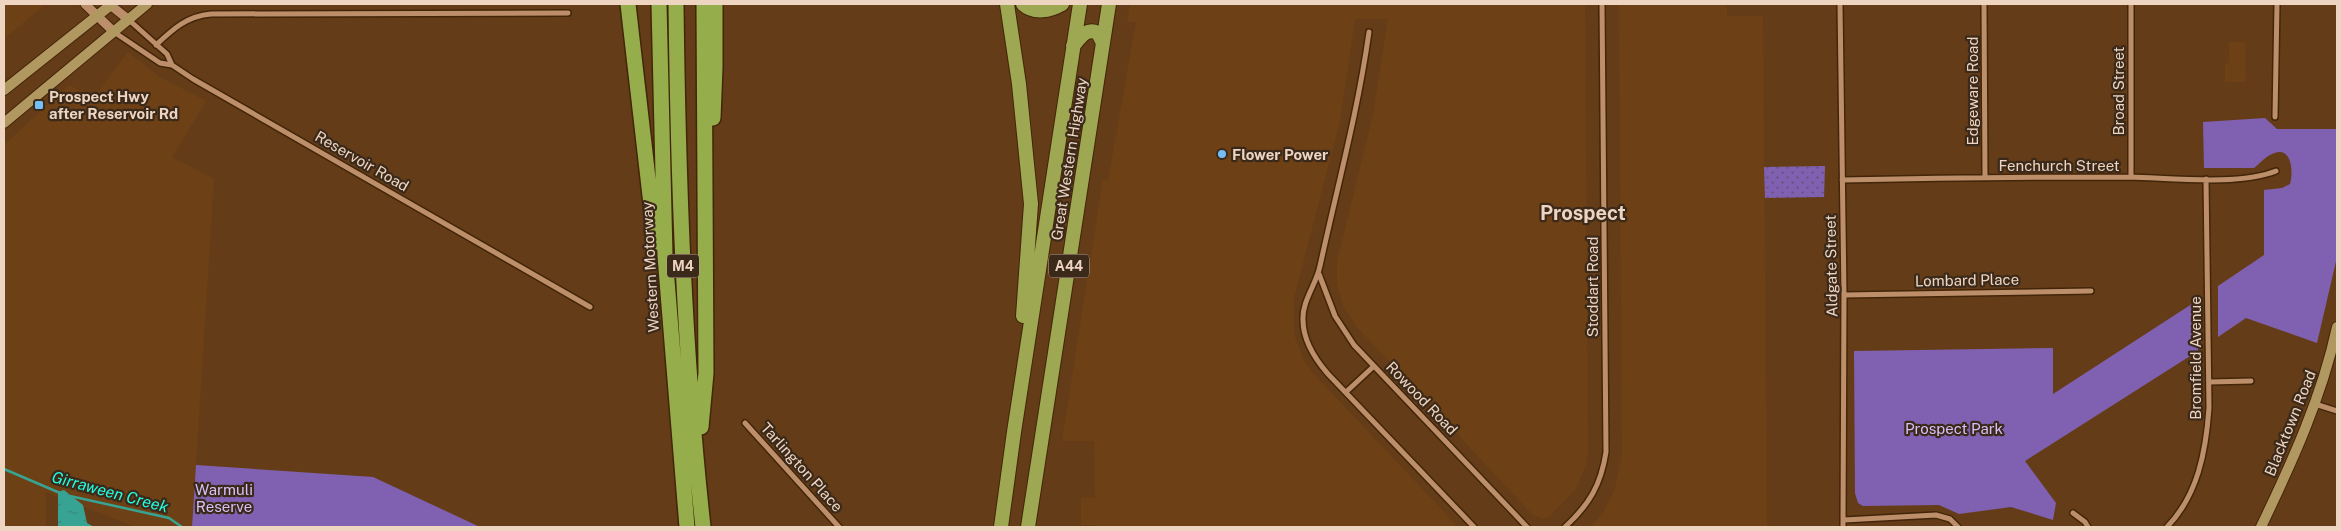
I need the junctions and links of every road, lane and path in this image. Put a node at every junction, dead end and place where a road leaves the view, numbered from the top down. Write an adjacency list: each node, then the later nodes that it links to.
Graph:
1 (85, 4): 20 (street, Reservoir Road)
2 (111, 4): 20 (main road); 21 (street, Reservoir Road)
3 (147, 4): 21 (main road)
4 (628, 4): 37 (highway)
5 (659, 4): 37 (highway, Western Motorway / M4)
6 (676, 4): 51 (highway, M4)
7 (704, 4): 36 (highway)
8 (715, 4): 36 (highway)
9 (1007, 4): 47 (highway)
10 (1023, 4): 11 (highway)
11 (1062, 4)
12 (1080, 4): 26 (highway, Great Western Highway / A44)
13 (1109, 4): 24 (highway, Great Western Highway / A44)
14 (1602, 4): 61 (street, Stoddart Road)
15 (1840, 4): 35 (street, Aldgate Street)
16 (1984, 4): 33 (street, Edgeware Road)
17 (2130, 4): 32 (street, Broad Street)
18 (2277, 4): 29 (street)
19 (568, 13): 25 (street)
20 (96, 16): 22 (street, Reservoir Road); 28 (main road)
21 (129, 20): 22 (main road); 25 (street, Reservoir Road)
22 (114, 32): 27 (street, Reservoir Road); 30 (main road)
23 (1369, 32): 38 (street)
24 (1103, 42): 26 (highway); 58 (highway, Great Western Highway / A44)
25 (156, 45): 27 (street, Reservoir Road)
26 (1073, 47): 47 (highway, Great Western Highway / A44)
27 (172, 65): 41 (street, Reservoir Road)
28 (4, 90)
29 (2276, 117)
30 (4, 123)
31 (2276, 171): 34 (street, Fenchurch Street)
32 (2131, 177): 33 (street, Fenchurch Street); 34 (street, Fenchurch Street)
33 (1985, 178): 35 (street, Fenchurch Street)
34 (2206, 179): 45 (street, Bromfield Avenue)
35 (1842, 180): 40 (street, Aldgate Street)
36 (704, 186): 51 (highway)
37 (665, 256): 54 (highway, Western Motorway / M4)
38 (1318, 274): 43 (street, Rowood Road); 46 (street)
39 (2091, 291): 40 (street, Lombard Place)
40 (1844, 295): 53 (street, Aldgate Street)
41 (590, 307)
42 (2337, 327): 48 (main road, Blacktown Road)
43 (1374, 366): 46 (street); 60 (street, Rowood Road)
44 (2251, 381): 45 (street)
45 (2209, 382): 65 (street, Bromfield Avenue)
46 (1346, 392): 59 (street)
47 (1018, 404): 57 (highway, Great Western Highway / A44)
48 (2315, 404): 49 (street); 66 (main road, Blacktown Road)
49 (2337, 411)
50 (745, 423): 56 (street, Tarlington Place)
51 (697, 466): 55 (highway, M4)
52 (2073, 513): 64 (street)
53 (1844, 520): 62 (street, Aldgate Street); 63 (street)
54 (687, 527)
55 (704, 527)
56 (839, 527)
57 (1001, 527)
58 (1028, 527)
59 (1474, 527)
60 (1527, 527)
61 (1565, 527)
62 (1843, 527)
63 (1958, 527)
64 (2088, 527)
65 (2167, 527)
66 (2262, 527)

